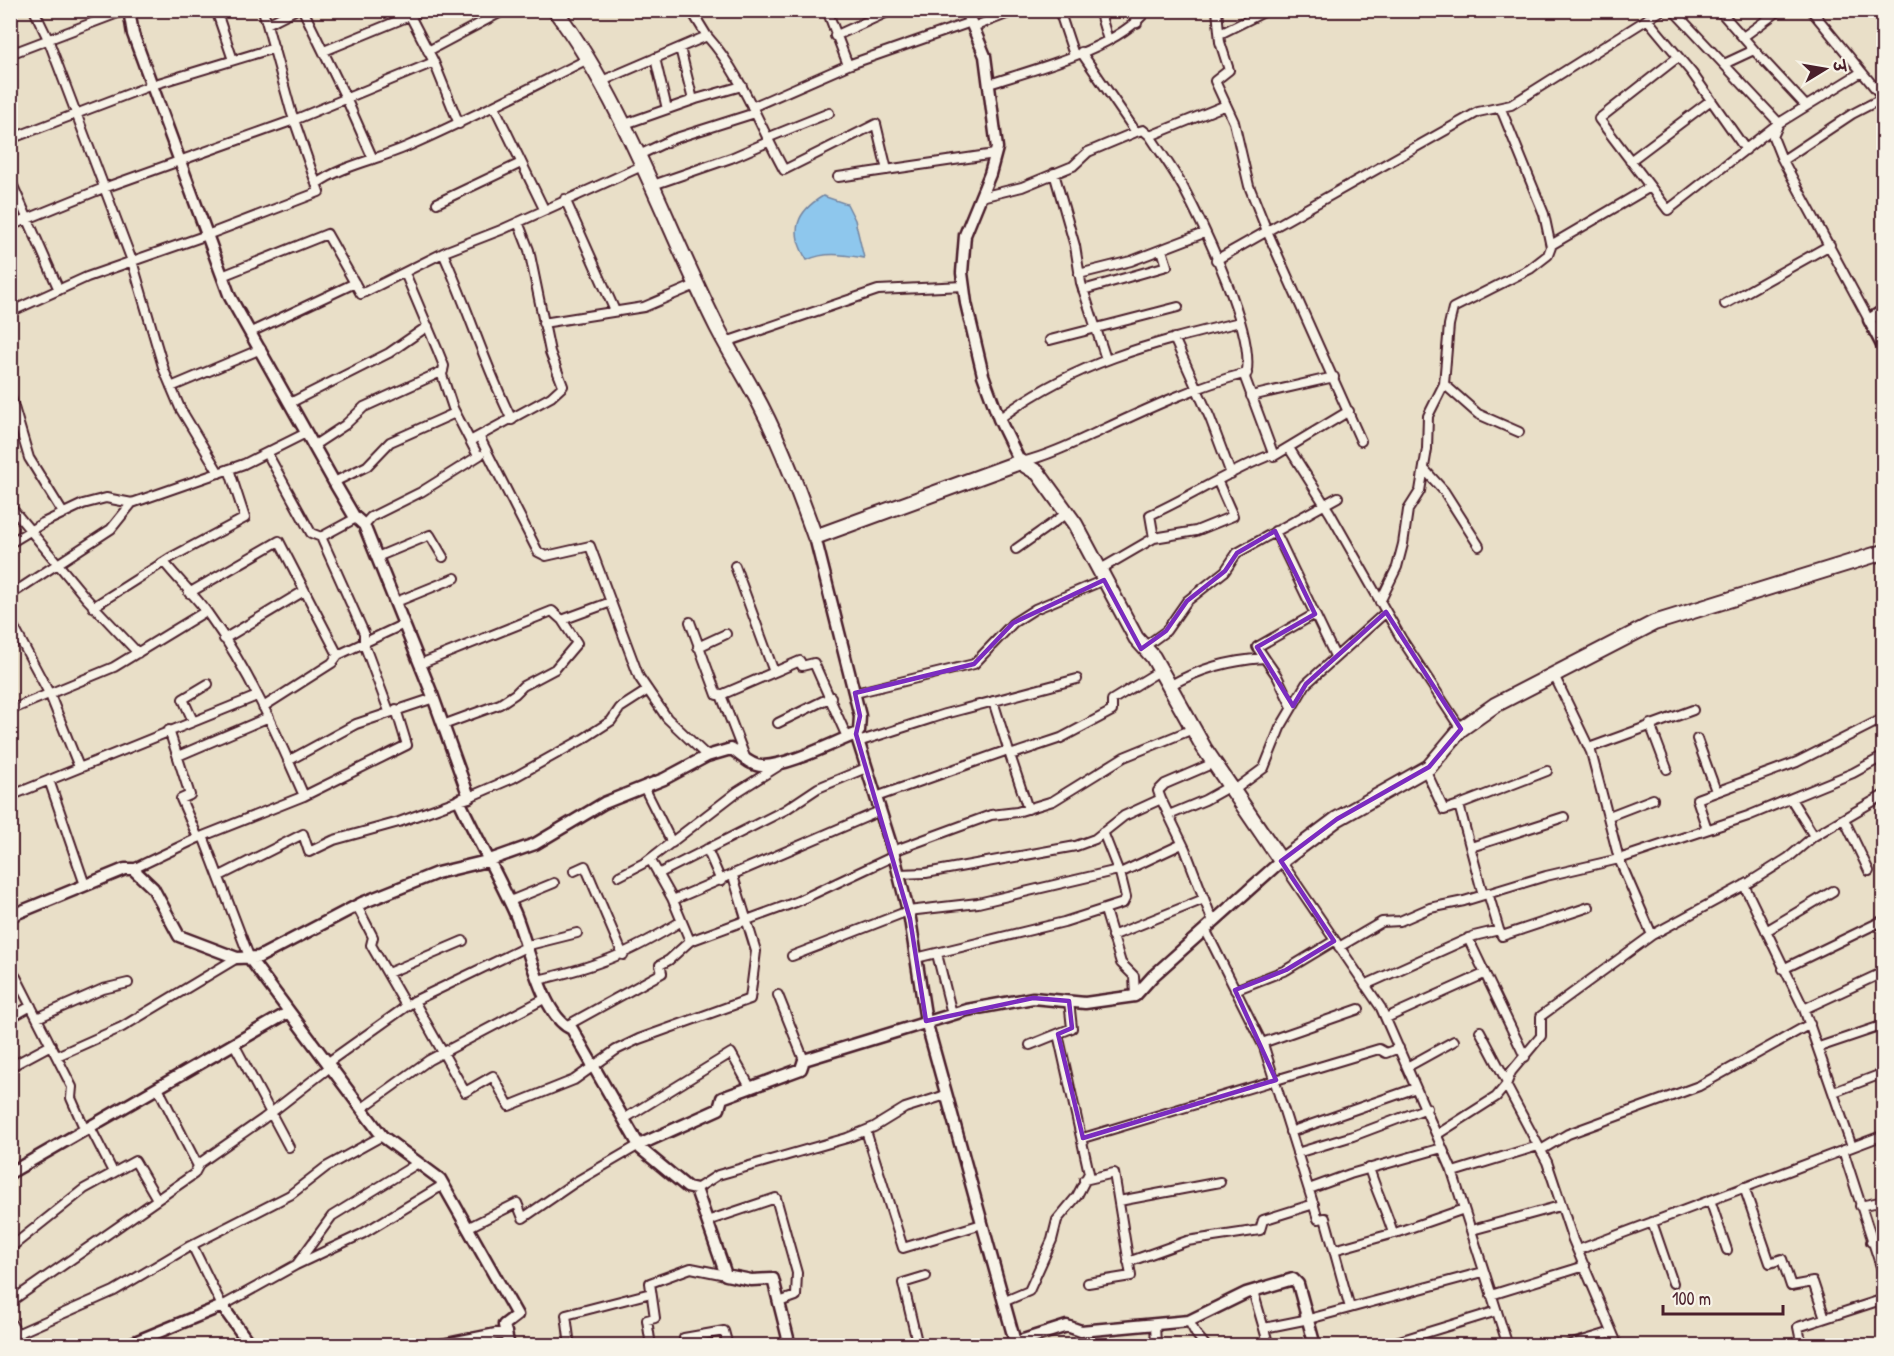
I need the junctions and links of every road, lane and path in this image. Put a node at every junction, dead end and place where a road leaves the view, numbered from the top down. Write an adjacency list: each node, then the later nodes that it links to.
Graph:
1 (34, 10): 35 (street)
2 (127, 10): 35 (street); 54 (street)
3 (216, 10): 47 (street)
4 (263, 10): 29 (street)
5 (295, 10): 29 (street)
6 (303, 10): 40 (street)
7 (424, 10): 26 (street)
8 (505, 10): 41 (street)
9 (555, 10): 46 (highway)
10 (691, 10): 32 (street)
11 (827, 10): 33 (street)
12 (892, 10): 33 (street)
13 (966, 10): 30 (street)
14 (1017, 10): 30 (street)
15 (1059, 10): 42 (street)
16 (1099, 10): 36 (street)
17 (1132, 10): 28 (street)
18 (1147, 10): 28 (street)
19 (1217, 10): 31 (street)
20 (1268, 10): 31 (street)
21 (1662, 10): 27 (street)
22 (1673, 10): 49 (street)
23 (1719, 10): 34 (street)
24 (1780, 10): 34 (street)
25 (1811, 10): 51 (street)
26 (409, 14): 40 (street); 41 (street)
27 (1647, 19): 44 (street); 64 (street)
28 (1137, 23): 36 (street)
29 (267, 24): 37 (street)
30 (972, 25): 50 (street); 53 (street)
31 (1220, 34): 60 (street)
32 (707, 36): 38 (street); 55 (street)
33 (835, 36): 50 (street)
34 (1743, 37): 39 (street)
35 (48, 39): 43 (street); 66 (street)
36 (1108, 40): 42 (street)
37 (274, 48): 47 (street); 68 (street)
38 (680, 48): 45 (street); 58 (street)
39 (1754, 50): 49 (street); 62 (street)
40 (324, 51): 56 (street)
41 (428, 51): 48 (street)
42 (1077, 53): 53 (street); 72 (street)
43 (10, 54)
44 (1678, 57): 59 (street); 81 (street)
45 (655, 58): 52 (street); 63 (street)
46 (588, 59): 52 (highway); 61 (street)
47 (233, 60): 54 (street)
48 (434, 62): 56 (street); 70 (street)
49 (1724, 64): 69 (street)
50 (848, 65): 65 (street)
51 (1860, 73): 57 (street); 62 (street)
52 (602, 81): 71 (highway)
53 (989, 84): 77 (street)
54 (152, 85): 66 (street); 82 (street)
55 (742, 86): 58 (street); 65 (street)
56 (346, 98): 68 (street); 78 (street)
57 (1883, 99): 80 (street)
58 (693, 100): 63 (street)
59 (1711, 100): 76 (street); 81 (street)
60 (1226, 105): 73 (street); 99 (street)
61 (494, 106): 70 (street); 83 (street)
62 (1806, 106): 69 (street)
63 (667, 109): 71 (street)
64 (1501, 109): 99 (street); 102 (street)
65 (753, 110): 75 (street); 79 (street)
66 (77, 113): 74 (street); 90 (street)
67 (829, 113): 75 (street)
68 (294, 120): 82 (street); 88 (street)
69 (1779, 123): 76 (street); 80 (street)
70 (459, 124): 78 (street)
71 (625, 124): 79 (highway)
72 (1136, 132): 73 (street); 85 (street)
73 (1150, 136): 100 (street)
74 (10, 139)
75 (768, 140): 84 (street); 89 (street)
76 (1746, 150): 91 (street)
77 (995, 154): 84 (street); 92 (street)
78 (373, 159): 88 (street)
79 (642, 160): 89 (highway); 93 (street)
80 (1783, 160): 103 (street)
81 (1630, 161): 91 (street)
82 (180, 162): 90 (street); 101 (street)
83 (521, 163): 94 (street); 95 (street)
84 (887, 170): 86 (street)
85 (1054, 174): 92 (street); 109 (street)
86 (838, 177)
87 (10, 179): 96 (street)
88 (316, 184): 101 (street)
89 (653, 185): 112 (highway)
90 (105, 187): 96 (street); 107 (street)
91 (1650, 187): 102 (street)
92 (981, 197): 113 (street)
93 (565, 199): 95 (street); 119 (street)
94 (437, 202)
95 (544, 209): 97 (street)
96 (30, 218): 98 (street); 114 (street)
97 (518, 222): 105 (street); 123 (street)
98 (10, 226)
99 (1267, 231): 106 (street); 135 (street)
100 (1204, 233): 104 (street); 106 (street)
101 (207, 235): 107 (street); 110 (street)
102 (1551, 244): 136 (street)
103 (1830, 245): 116 (street); 121 (street)
104 (1162, 250): 109 (street); 115 (street)
105 (443, 253): 108 (street); 145 (street)
106 (1216, 260): 122 (street)
107 (132, 261): 114 (street); 137 (street)
108 (405, 273): 111 (street); 124 (street)
109 (1079, 274): 115 (street)
110 (222, 276): 111 (street); 126 (street)
111 (355, 283): 126 (street)
112 (698, 284): 119 (street); 129 (highway)
113 (964, 286): 129 (street); 144 (street)
114 (59, 290): 120 (street)
115 (1083, 290): 125 (street)
116 (1725, 304)
117 (1178, 308): 125 (street)
118 (1884, 310): 121 (street)
119 (615, 311): 123 (street)
120 (10, 312)
121 (1869, 320): 131 (street)
122 (1240, 322): 127 (street); 134 (street)
123 (543, 324): 145 (street)
124 (428, 326): 133 (street); 141 (street)
125 (1097, 328): 128 (street); 132 (street)
126 (251, 332): 130 (street)
127 (1174, 338): 132 (street); 138 (street)
128 (1050, 340)
129 (726, 342): 174 (highway)
130 (261, 349): 137 (street); 141 (street)
131 (1884, 349)
132 (1106, 359): 144 (street)
133 (443, 371): 143 (street); 151 (street)
134 (1247, 373): 138 (street); 140 (street)
135 (1334, 377): 140 (street); 142 (street)
136 (1444, 384): 146 (street); 158 (street)
137 (171, 387): 160 (street)
138 (1197, 390): 157 (street); 161 (street)
139 (10, 394): 168 (street)
140 (1251, 396): 155 (street)
141 (290, 403): 147 (street)
142 (1349, 411): 150 (street); 152 (street)
143 (455, 413): 149 (street); 162 (street)
144 (999, 419): 157 (street)
145 (512, 420): 148 (street)
146 (1519, 432)
147 (306, 433): 151 (street); 154 (street)
148 (479, 436): 149 (street); 153 (street)
149 (470, 441): 156 (street)
150 (1361, 441)
151 (313, 446): 162 (street)
152 (1289, 448): 155 (street); 167 (street)
153 (486, 451): 156 (street); 191 (street)
154 (267, 453): 159 (street); 173 (street)
155 (1274, 454): 161 (street)
156 (478, 456): 170 (street)
157 (1020, 462): 169 (highway); 174 (highway)
158 (1424, 469): 177 (street); 192 (street)
159 (229, 470): 160 (street); 182 (street)
160 (219, 473): 165 (street)
161 (1231, 474): 163 (street)
162 (334, 482): 170 (street)
163 (1218, 482): 175 (street); 175 (street)
164 (1338, 497): 167 (street)
165 (132, 503): 168 (street); 183 (street)
166 (10, 506): 171 (street)
167 (1325, 506): 172 (street); 192 (street)
168 (63, 513): 171 (street)
169 (1067, 513): 178 (street); 185 (highway)
170 (360, 521): 173 (street); 180 (street)
171 (32, 530): 176 (street); 183 (street)
172 (1275, 531): 196 (street); 205 (street)
173 (321, 537): 203 (street)
174 (815, 537): 218 (street)
175 (1154, 538): 185 (street)
176 (10, 543)
177 (1479, 546)
178 (1016, 549)
179 (1884, 552): 213 (highway)
180 (377, 557): 181 (street); 190 (street)
181 (443, 557)
182 (164, 562): 188 (street); 193 (street)
183 (58, 565): 189 (street); 193 (street)
184 (735, 566): 212 (street)
185 (1102, 575): 205 (highway); 218 (street)
186 (455, 578): 190 (street)
187 (304, 591): 188 (street); 202 (street); 207 (street)
188 (189, 593): 194 (street)
189 (10, 595)
190 (396, 602): 200 (street)
191 (611, 602): 198 (street); 217 (street)
192 (1380, 602): 195 (street)
193 (93, 607): 206 (street)
194 (206, 611): 202 (street); 206 (street)
195 (1386, 612): 208 (street); 237 (street)
196 (1315, 614): 208 (street); 209 (street)
197 (10, 620): 220 (street)
198 (562, 620): 210 (street); 234 (street)
199 (690, 622): 204 (street)
200 (404, 624): 203 (street); 210 (street)
201 (726, 634): 204 (street)
202 (224, 639): 221 (street)
203 (364, 642): 207 (street); 227 (street)
204 (698, 646): 219 (street)
205 (1144, 647): 211 (highway)
206 (138, 653): 220 (street)
207 (338, 656): 225 (street)
208 (1335, 656): 226 (street)
209 (1264, 658): 216 (street); 226 (street)
210 (420, 664): 223 (street)
211 (1161, 670): 216 (highway); 242 (street)
212 (774, 672): 219 (street); 222 (street)
213 (1554, 675): 237 (highway); 241 (street)
214 (1077, 679): 224 (street)
215 (208, 684): 232 (street)
216 (1169, 686): 236 (highway)
217 (648, 690): 244 (street); 263 (street)
218 (855, 693): 239 (street)
219 (721, 694): 245 (street)
220 (50, 695): 229 (street); 250 (street)
221 (257, 696): 225 (street); 232 (street)
222 (831, 697): 233 (street); 239 (street)
223 (434, 698): 227 (street); 234 (street)
224 (993, 701): 239 (street); 242 (street)
225 (263, 707): 230 (street)
226 (1292, 707): 257 (street)
227 (392, 710): 247 (street); 261 (street)
228 (1693, 710): 235 (street)
229 (10, 711)
230 (269, 717): 243 (street); 247 (street)
231 (1884, 718): 258 (street)
232 (193, 721): 238 (street)
233 (778, 723)
234 (443, 724): 263 (street)
235 (1650, 724): 241 (street); 253 (street)
236 (1193, 729): 249 (highway); 268 (street)
237 (1461, 729): 252 (highway)
238 (170, 730): 243 (street); 250 (street)
239 (854, 738): 248 (street); 251 (street)
240 (1697, 739): 258 (street)
241 (1589, 748): 271 (street)
242 (1009, 753): 262 (street); 268 (street)
243 (178, 756): 277 (street)
244 (707, 756): 245 (street); 256 (street)
245 (745, 756): 248 (street)
246 (1884, 756): 266 (street)
247 (288, 760): 261 (street)
248 (789, 760): 278 (street)
249 (1214, 763): 257 (highway); 264 (street)
250 (79, 767): 255 (street)
251 (866, 768): 262 (street); 281 (street)
252 (1425, 769): 267 (street); 286 (highway)
253 (1667, 769)
254 (1547, 771): 267 (street)
255 (49, 780): 260 (street); 298 (street)
256 (644, 787): 278 (street); 285 (street)
257 (1231, 789): 270 (street); 286 (highway)
258 (1716, 791): 274 (street)
259 (1884, 795): 273 (street)
260 (10, 796)
261 (304, 796): 277 (street)
262 (876, 797): 269 (street)
263 (464, 798): 285 (street); 293 (street)
264 (1161, 799): 270 (street); 275 (street)
265 (1653, 799): 271 (street)
266 (1791, 799): 274 (street); 276 (street)
267 (1459, 805): 280 (street)
268 (1028, 808): 282 (street)
269 (880, 811): 282 (street); 295 (street)
270 (1169, 815): 279 (street)
271 (1608, 816): 284 (street)
272 (1564, 817): 280 (street)
273 (1844, 819): 276 (street); 289 (street)
274 (1707, 829): 284 (street)
275 (1102, 832): 290 (street); 292 (street)
276 (1814, 836): 299 (street)
277 (200, 837): 287 (street); 293 (street)
278 (672, 843): 283 (street)
279 (1182, 844): 290 (street); 302 (street)
280 (1472, 847): 301 (street)
281 (707, 849): 291 (street); 296 (street)
282 (893, 854): 292 (street); 310 (street)
283 (650, 859): 291 (street); 294 (street)
284 (1619, 859): 301 (street); 317 (street)
285 (487, 861): 304 (street); 305 (street)
286 (1281, 861): 313 (street); 322 (street)
287 (133, 869): 298 (street); 327 (street)
288 (574, 871): 325 (street)
289 (1869, 871)
290 (1119, 872): 307 (street); 308 (street)
291 (658, 874): 303 (street)
292 (899, 874): 308 (street)
293 (220, 876): 329 (street)
294 (619, 876)
295 (733, 876): 296 (street); 310 (street)
296 (721, 881): 303 (street)
297 (554, 883): 304 (street)
298 (85, 885): 309 (street)
299 (1744, 885): 315 (street); 317 (street)
300 (1833, 891): 315 (street)
301 (1486, 894): 314 (street); 322 (street)
302 (1204, 899): 313 (street); 318 (street)
303 (672, 900): 312 (street)
304 (510, 901): 323 (street)
305 (357, 906): 329 (street); 332 (street)
306 (1589, 907): 314 (street)
307 (1105, 910): 318 (street); 324 (street)
308 (908, 911): 326 (street); 328 (street)
309 (10, 916)
310 (747, 920): 321 (street); 371 (street)
311 (1884, 920): 330 (street)
312 (681, 922): 321 (street); 325 (street)
313 (1209, 925): 338 (street); 340 (street)
314 (1499, 930): 319 (street)
315 (1766, 931): 330 (street)
316 (577, 933): 323 (street)
317 (1652, 935): 368 (street)
318 (1112, 936): 340 (street)
319 (1468, 938): 333 (street); 337 (street)
320 (463, 941): 332 (street)
321 (690, 941): 356 (street)
322 (1337, 944): 337 (street); 338 (street)
323 (525, 947): 335 (street); 342 (street)
324 (937, 954): 328 (street); 349 (street)
325 (623, 955): 335 (street)
326 (792, 956)
327 (237, 958): 329 (street); 367 (street)
328 (916, 958): 353 (street)
329 (250, 959): 348 (street)
330 (1783, 969): 347 (street)
331 (1884, 972): 347 (street)
332 (388, 973): 345 (street)
333 (1484, 974): 352 (street); 368 (street)
334 (10, 979): 344 (street)
335 (538, 980): 341 (street)
336 (128, 983): 351 (street)
337 (1365, 985): 352 (street)
338 (1235, 990): 360 (street)
339 (778, 995): 369 (street)
340 (1135, 996): 343 (street)
341 (546, 998): 356 (street); 366 (street)
342 (414, 1001): 345 (street); 366 (street)
343 (1069, 1001): 349 (street); 358 (street)
344 (31, 1006): 350 (street); 351 (street)
345 (406, 1006): 370 (street)
346 (1359, 1009): 360 (street)
347 (1804, 1009): 354 (street)
348 (289, 1012): 361 (street); 370 (street)
349 (952, 1014): 353 (street)
350 (10, 1018)
351 (37, 1018): 362 (street)
352 (1386, 1018): 365 (street)
353 (926, 1021): 369 (street); 381 (street)
354 (1810, 1024): 364 (street); 397 (street)
355 (1884, 1025): 364 (street)
356 (566, 1026): 371 (street)
357 (1480, 1031): 376 (street)
358 (1058, 1034): 363 (street); 392 (street)
359 (1454, 1041): 373 (street)
360 (1262, 1043): 375 (street)
361 (234, 1044): 378 (street); 384 (street)
362 (51, 1045): 367 (street); 372 (street)
363 (1030, 1045)
364 (1819, 1047): 380 (street)
365 (1399, 1048): 373 (street); 375 (street)
366 (444, 1052): 371 (street); 383 (street)
367 (57, 1056): 386 (street)
368 (1525, 1057): 376 (street)
369 (804, 1060): 377 (street)
370 (329, 1065): 383 (street); 384 (street)
371 (592, 1065): 385 (street)
372 (10, 1067)
373 (1407, 1067): 379 (street)
374 (1884, 1073): 380 (street)
375 (1276, 1080): 388 (street); 392 (street)
376 (1507, 1083): 389 (street); 397 (street)
377 (750, 1087): 385 (street); 393 (street)
378 (158, 1088): 386 (street); 401 (street)
379 (1416, 1088): 382 (street); 388 (street)
380 (1834, 1092): 395 (street)
381 (945, 1095): 387 (street); 422 (street)
382 (1426, 1108): 389 (street); 399 (street)
383 (361, 1109): 391 (street)
384 (270, 1115): 394 (street); 401 (street)
385 (624, 1119): 393 (street)
386 (87, 1129): 403 (street); 405 (street)
387 (866, 1131): 411 (street); 422 (street)
388 (1290, 1132): 399 (street)
389 (1438, 1134): 396 (street)
390 (1884, 1135): 395 (street)
391 (382, 1136): 400 (street); 428 (street)
392 (1083, 1138): 406 (street)
393 (639, 1145): 411 (street); 423 (street)
394 (289, 1147)
395 (1852, 1147): 398 (street)
396 (1442, 1148): 402 (street); 404 (street)
397 (1539, 1148): 404 (street); 417 (street)
398 (1843, 1150): 409 (street); 418 (street)
399 (1297, 1153): 410 (street)
400 (418, 1163): 408 (street); 434 (street)
401 (198, 1166): 412 (street)
402 (1369, 1168): 410 (street); 425 (street)
403 (113, 1172): 412 (street); 429 (street)
404 (1453, 1172): 419 (street)
405 (10, 1173)
406 (1084, 1180): 414 (street); 448 (street)
407 (1220, 1182): 414 (street)
408 (443, 1185): 423 (street); 434 (street)
409 (1744, 1187): 413 (street); 452 (street)
410 (1309, 1189): 416 (street)
411 (696, 1190): 420 (street)
412 (158, 1199): 446 (street)
413 (1710, 1200): 421 (street); 432 (street)
414 (1119, 1201): 433 (street)
415 (1884, 1201): 418 (street)
416 (1314, 1204): 430 (street); 433 (street)
417 (1560, 1206): 424 (street); 431 (street)
418 (1860, 1206): 427 (street)
419 (1464, 1209): 424 (street); 425 (street)
420 (707, 1221): 437 (street); 447 (street)
421 (1652, 1222): 431 (street); 441 (street)
422 (982, 1224): 448 (street)
423 (467, 1228): 458 (street)
424 (1472, 1230): 436 (street)
425 (1393, 1233): 430 (street)
426 (1884, 1238): 427 (street)
427 (1871, 1242): 439 (street)
428 (192, 1245): 449 (street); 460 (street)
429 (10, 1248)
430 (1334, 1250): 450 (street)
431 (1578, 1250): 435 (street)
432 (1727, 1250)
433 (1128, 1262): 440 (street)
434 (296, 1265): 449 (street)
435 (1585, 1266): 444 (street); 459 (street)
436 (1483, 1272): 444 (street); 450 (street)
437 (726, 1275): 443 (street); 447 (street)
438 (926, 1276): 471 (street)
439 (1884, 1276)
440 (1088, 1283)
441 (1673, 1283)
442 (1253, 1290): 453 (street); 455 (street); 457 (street)
443 (651, 1293): 467 (street); 468 (street)
444 (1491, 1295): 451 (street)
445 (1884, 1299): 452 (street)
446 (10, 1302)
447 (778, 1302): 470 (street)
448 (1003, 1302): 462 (street)
449 (222, 1306): 463 (street); 464 (street)
450 (1350, 1308): 453 (street)
451 (1497, 1311): 476 (street); 477 (street)
452 (1825, 1318): 480 (street)
453 (1310, 1320): 457 (street); 475 (street)
454 (10, 1322): 460 (street)
455 (1189, 1322): 456 (street); 473 (street)
456 (1155, 1324): 462 (street); 472 (street)
457 (1264, 1328): 474 (street)
458 (506, 1332): 465 (street); 466 (street)
459 (1612, 1332): 478 (street); 479 (street)
460 (14, 1336)
461 (684, 1338): 469 (street)
462 (1011, 1344)
463 (125, 1346)
464 (251, 1346)
465 (437, 1346)
466 (509, 1346)
467 (570, 1346)
468 (651, 1346)
469 (728, 1346)
470 (790, 1346)
471 (918, 1346)
472 (1156, 1346)
473 (1206, 1346)
474 (1269, 1346)
475 (1316, 1346)
476 (1383, 1346)
477 (1508, 1346)
478 (1566, 1346)
479 (1618, 1346)
480 (1802, 1346)

